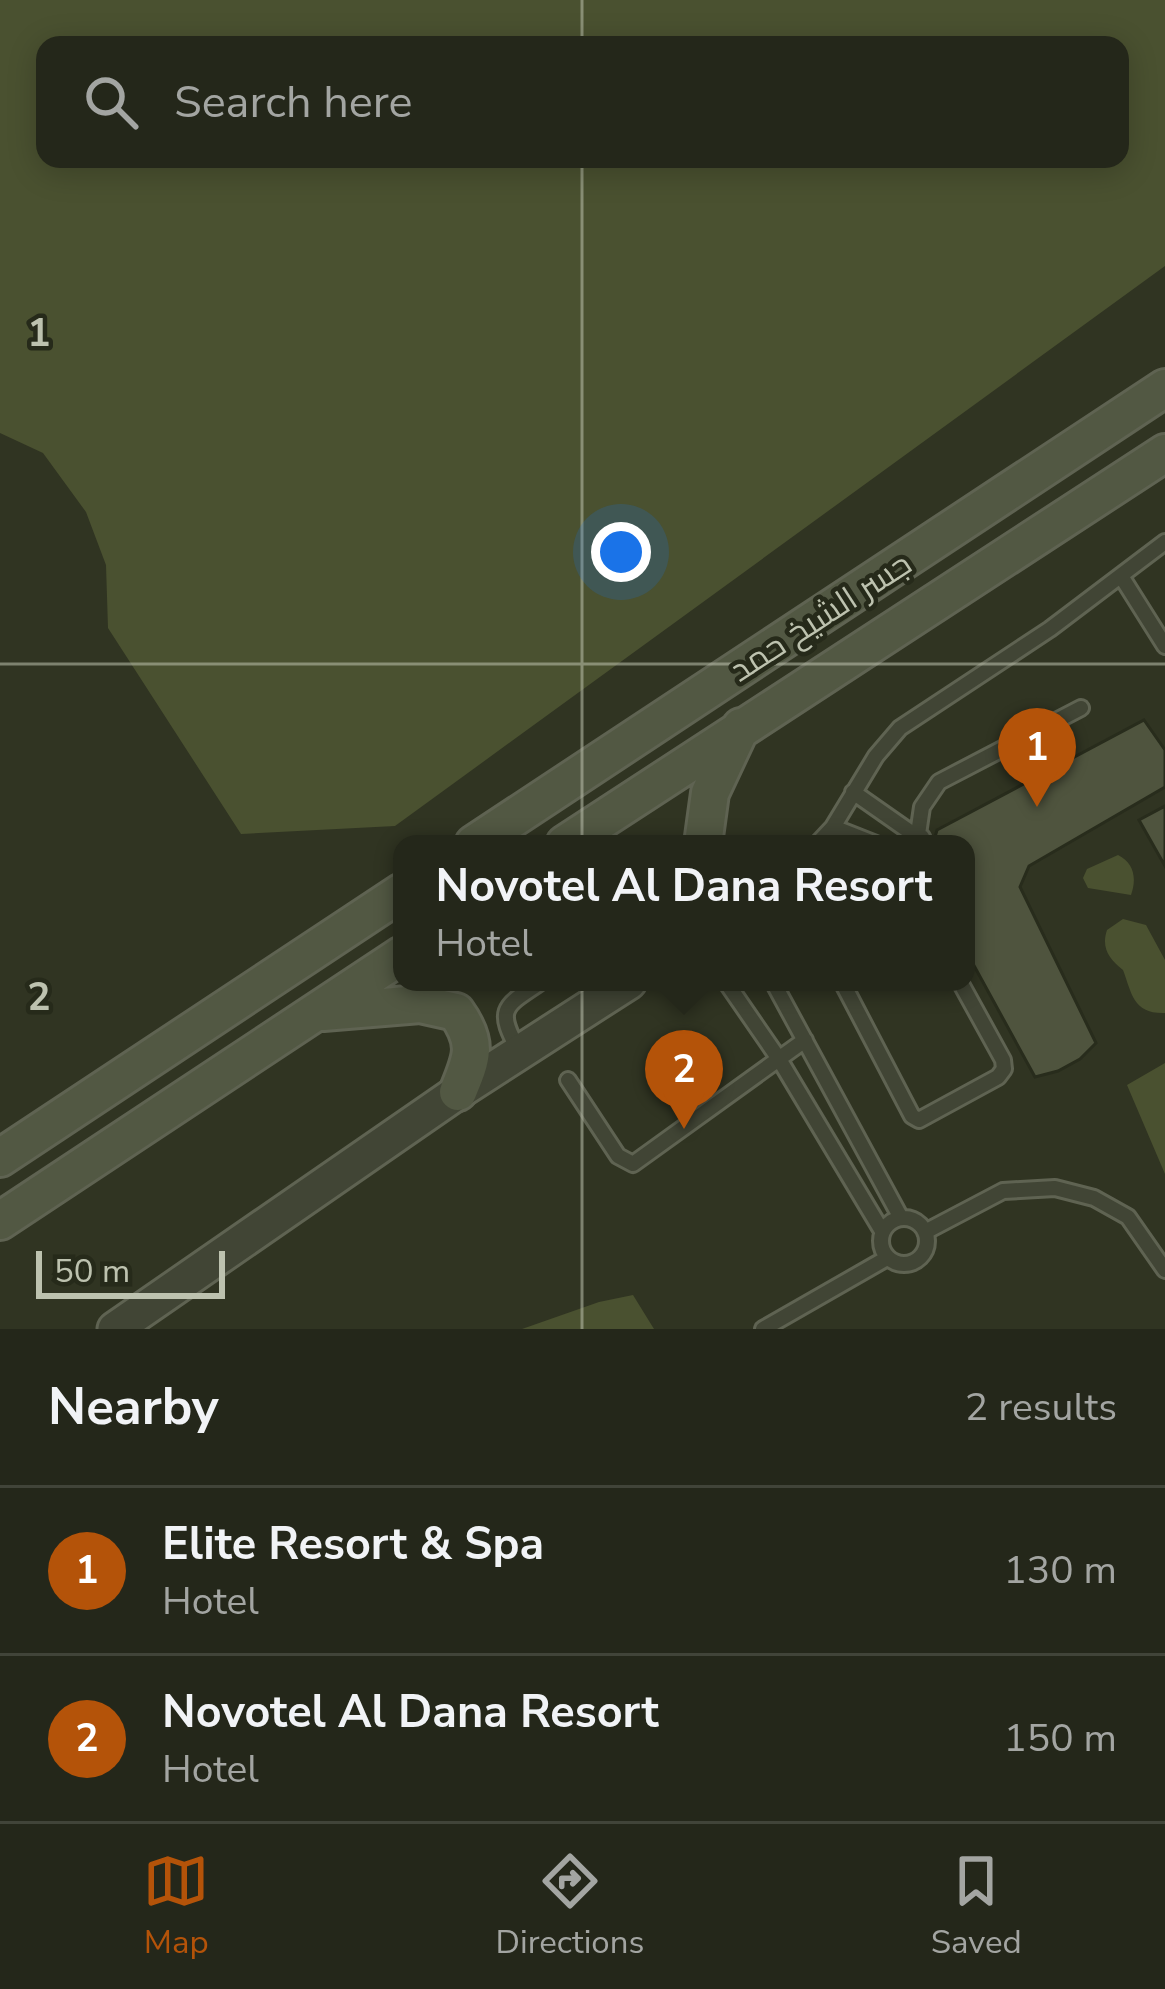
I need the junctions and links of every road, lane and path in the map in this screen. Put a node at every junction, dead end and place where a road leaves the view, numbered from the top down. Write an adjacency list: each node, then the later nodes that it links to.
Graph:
1 (1165, 388): 10 (main road, جسر الشيخ حمد)
2 (1165, 453): 7 (main road, جسر الشيخ حمد)
3 (1165, 542): 4 (lane)
4 (1121, 576): 5 (lane); 8 (lane)
5 (1165, 646)
6 (1081, 708): 16 (lane)
7 (740, 727): 11 (main road, جسر الشيخ حمد); 12 (main road)
8 (853, 792): 9 (lane); 15 (lane)
9 (833, 826): 13 (lane); 14 (lane)
10 (488, 835)
11 (578, 835)
12 (704, 835)
13 (825, 835)
14 (854, 835)
15 (910, 835)
16 (916, 835)
17 (393, 898): 31 (main road)
18 (393, 961): 25 (main road)
19 (528, 991): 27 (lane)
20 (608, 991): 27 (street)
21 (732, 991): 28 (lane)
22 (778, 991): 26 (lane)
23 (847, 991): 24 (lane)
24 (965, 991)
25 (319, 1012): 30 (main road); 33 (main road)
26 (805, 1040): 28 (lane); 32 (lane)
27 (519, 1052): 30 (street)
28 (779, 1059): 29 (lane); 34 (lane)
29 (568, 1080)
30 (458, 1092): 38 (street)
31 (0, 1158)
32 (902, 1218): 34 (lane); 35 (lane)
33 (0, 1221)
34 (882, 1232): 36 (lane)
35 (925, 1232): 36 (lane); 37 (lane)
36 (887, 1258): 39 (lane)
37 (1165, 1270)
38 (116, 1329)
39 (764, 1329)

